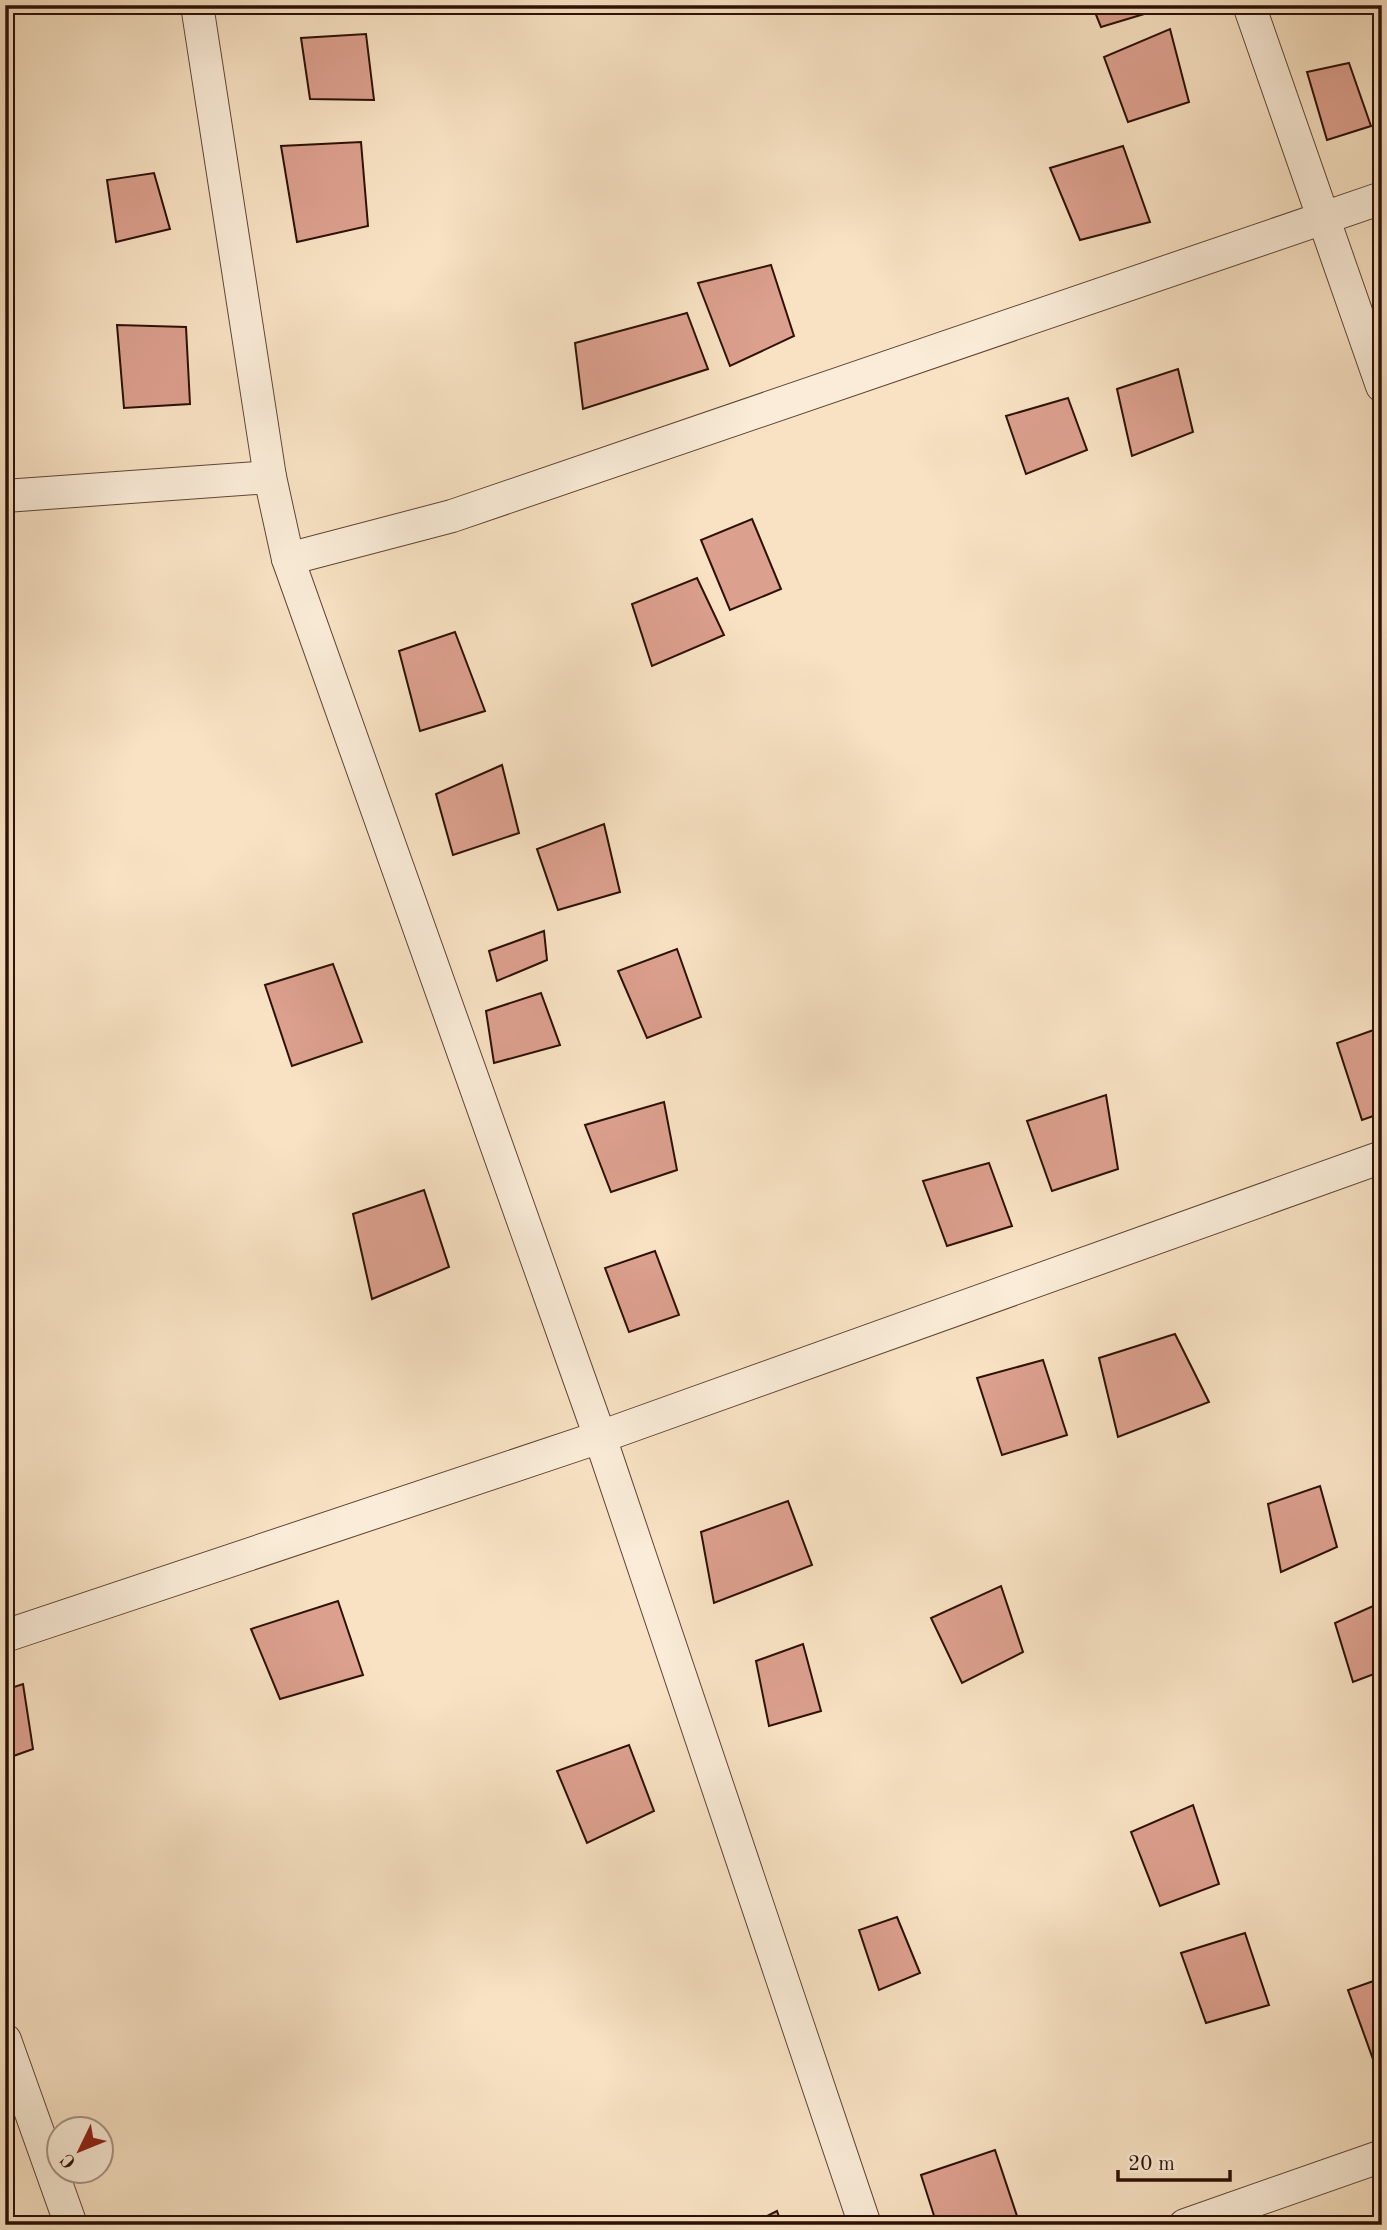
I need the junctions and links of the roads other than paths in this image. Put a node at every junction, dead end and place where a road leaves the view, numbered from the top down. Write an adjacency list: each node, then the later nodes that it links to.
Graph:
1 (197, 5): 6 (street)
2 (1249, 5): 4 (street)
3 (1382, 198): 4 (street)
4 (1325, 218): 5 (street); 8 (street)
5 (1382, 386)
6 (270, 477): 7 (street); 8 (street)
7 (5, 496)
8 (288, 559): 10 (street)
9 (1382, 1157): 10 (street)
10 (600, 1437): 11 (street); 15 (street)
11 (5, 1636)
12 (5, 2040): 14 (street)
13 (1382, 2156): 16 (street)
14 (71, 2225)
15 (865, 2225)
16 (1185, 2225)

